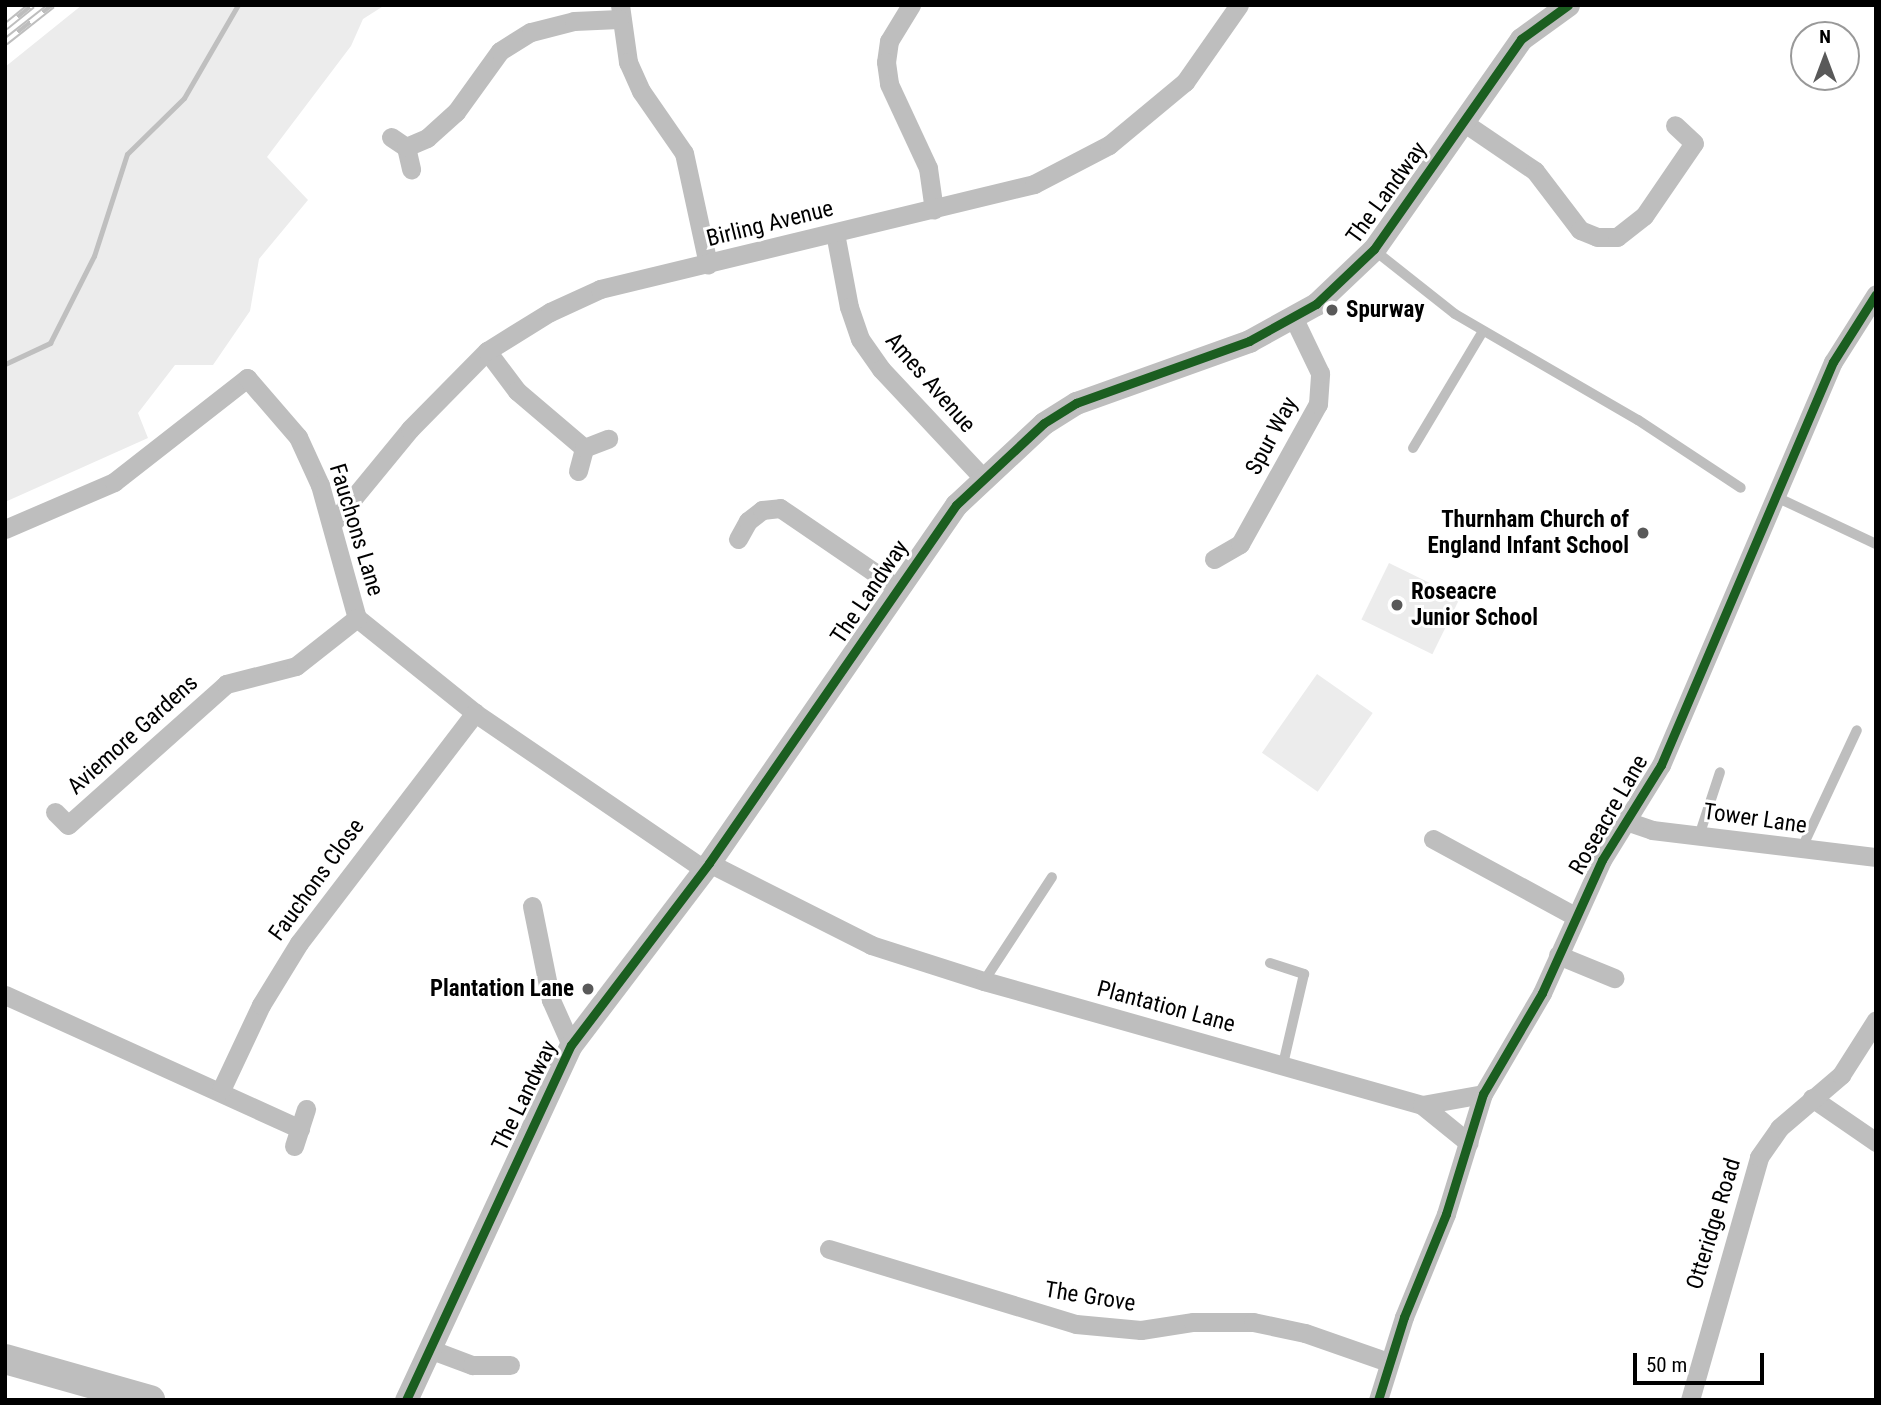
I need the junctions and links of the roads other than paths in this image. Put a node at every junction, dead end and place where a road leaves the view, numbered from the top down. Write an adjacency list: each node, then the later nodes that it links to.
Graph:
1 (911, 5): 8 (street)
2 (1239, 5): 8 (street, Birling Avenue)
3 (1568, 5): 5 (street, The Landway)
4 (620, 12): 7 (street); 11 (street)
5 (1463, 122): 6 (street); 10 (street, The Landway)
6 (1675, 125)
7 (411, 169)
8 (934, 210): 9 (street, Birling Avenue)
9 (835, 233): 11 (street, Birling Avenue); 20 (street, Ames Avenue)
10 (1374, 249): 13 (street, The Landway); 14 (lane)
11 (708, 264): 15 (street, Birling Avenue)
12 (1876, 295): 22 (street, Roseacre Lane)
13 (1294, 319): 20 (street, The Landway); 27 (street, Spur Way)
14 (1483, 331): 18 (lane); 21 (lane)
15 (487, 351): 17 (street); 23 (street, Birling Avenue)
16 (608, 439): 17 (street)
17 (584, 448): 19 (street)
18 (1413, 448)
19 (578, 471)
20 (982, 477): 28 (street, The Landway)
21 (1741, 488)
22 (1774, 496): 26 (lane); 34 (street, Roseacre Lane)
23 (332, 524): 24 (street, Fauchons Lane); 29 (street, Fauchons Lane)
24 (5, 529)
25 (738, 539): 28 (street)
26 (1876, 544)
27 (1214, 559)
28 (896, 587): 39 (street, The Landway)
29 (357, 618): 30 (street, Fauchons Lane); 33 (street, Aviemore Gardens)
30 (475, 713): 39 (street, Fauchons Lane); 51 (street, Fauchons Close)
31 (1857, 730): 37 (lane)
32 (1720, 772): 35 (lane)
33 (55, 812)
34 (1629, 822): 35 (street, Tower Lane); 42 (street, Roseacre Lane)
35 (1699, 836): 37 (street, Tower Lane)
36 (1433, 839): 42 (street)
37 (1801, 850): 38 (street, Tower Lane)
38 (1876, 857)
39 (706, 866): 46 (street, Plantation Lane); 49 (street, The Landway)
40 (1052, 877): 46 (lane)
41 (532, 906): 49 (street)
42 (1575, 916): 43 (street, Roseacre Lane)
43 (1558, 955): 45 (street); 52 (street, Roseacre Lane)
44 (1269, 963): 50 (lane)
45 (1614, 977)
46 (984, 981): 50 (street, Plantation Lane)
47 (5, 995): 51 (street)
48 (1876, 1020): 53 (street, Otteridge Road)
49 (571, 1045): 59 (street, The Landway)
50 (1283, 1065): 54 (street, Plantation Lane)
51 (221, 1090): 55 (street)
52 (1483, 1094): 54 (street, Plantation Lane); 57 (street, Roseacre Lane)
53 (1812, 1098): 56 (street); 66 (street, Otteridge Road)
54 (1422, 1105): 57 (street, Plantation Lane)
55 (306, 1109)
56 (1876, 1142)
57 (1469, 1143): 61 (street, Roseacre Lane)
58 (829, 1249): 61 (street, The Grove)
59 (432, 1350): 62 (street); 64 (street, The Landway)
60 (5, 1359): 63 (main road)
61 (1388, 1362): 65 (street, Roseacre Lane)
62 (510, 1365)
63 (150, 1400)
64 (406, 1400)
65 (1378, 1400)
66 (1690, 1400)

